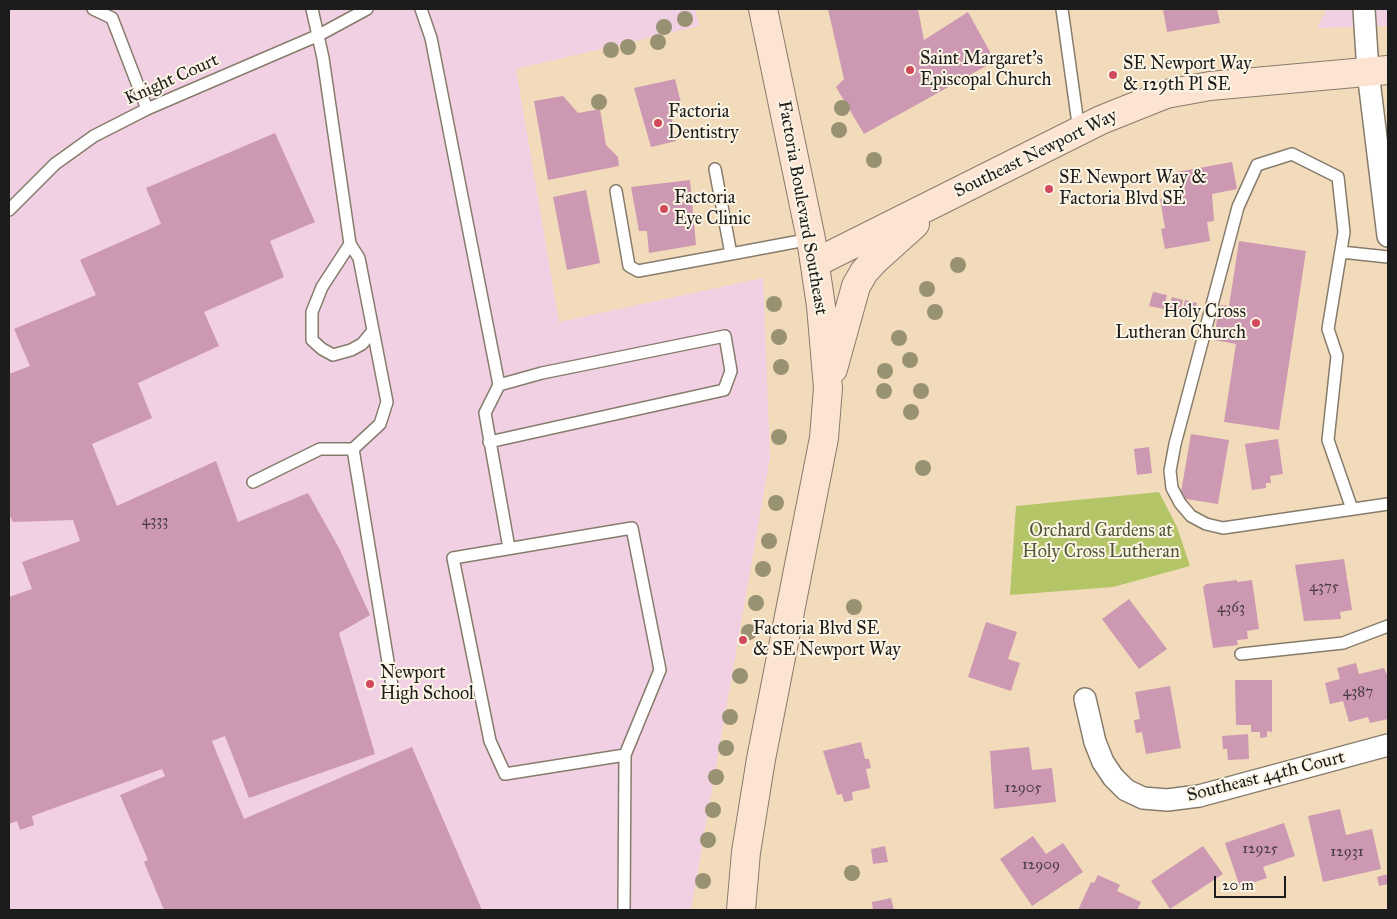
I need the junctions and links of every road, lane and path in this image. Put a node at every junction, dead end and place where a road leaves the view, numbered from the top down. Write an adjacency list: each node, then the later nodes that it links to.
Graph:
1 (94, 9): 10 (lane)
2 (312, 9): 8 (lane)
3 (367, 9): 8 (lane, Knight Court)
4 (421, 9): 23 (lane)
5 (763, 9): 18 (main road, Factoria Boulevard Southeast)
6 (1062, 9): 11 (lane)
7 (1364, 9): 9 (street)
8 (319, 35): 10 (lane, Knight Court); 17 (lane)
9 (1378, 71): 11 (main road, Southeast Newport Way); 16 (street)
10 (147, 109): 15 (lane, Knight Court)
11 (1079, 132): 14 (main road, Southeast Newport Way)
12 (715, 169): 20 (lane)
13 (616, 191): 20 (lane)
14 (942, 200): 18 (main road, Southeast Newport Way); 24 (main road)
15 (9, 210)
16 (1388, 236)
17 (350, 244): 22 (lane); 22 (lane)
18 (813, 251): 20 (lane); 24 (main road, Factoria Boulevard Southeast)
19 (1341, 252): 21 (lane); 29 (lane); 29 (lane)
20 (732, 254)
21 (1388, 258)
22 (372, 332): 26 (lane)
23 (499, 385): 25 (lane); 25 (lane)
24 (828, 388): 38 (main road, Factoria Boulevard Southeast)
25 (489, 442): 30 (lane)
26 (353, 449): 27 (lane); 33 (lane)
27 (253, 482)
28 (1388, 504): 29 (lane)
29 (1352, 509)
30 (509, 548): 36 (lane); 36 (lane)
31 (1388, 626): 32 (lane)
32 (1241, 654)
33 (392, 686)
34 (1085, 699): 35 (street, Southeast 44th Court)
35 (1388, 745)
36 (625, 755): 37 (lane)
37 (624, 910)
38 (741, 910)

